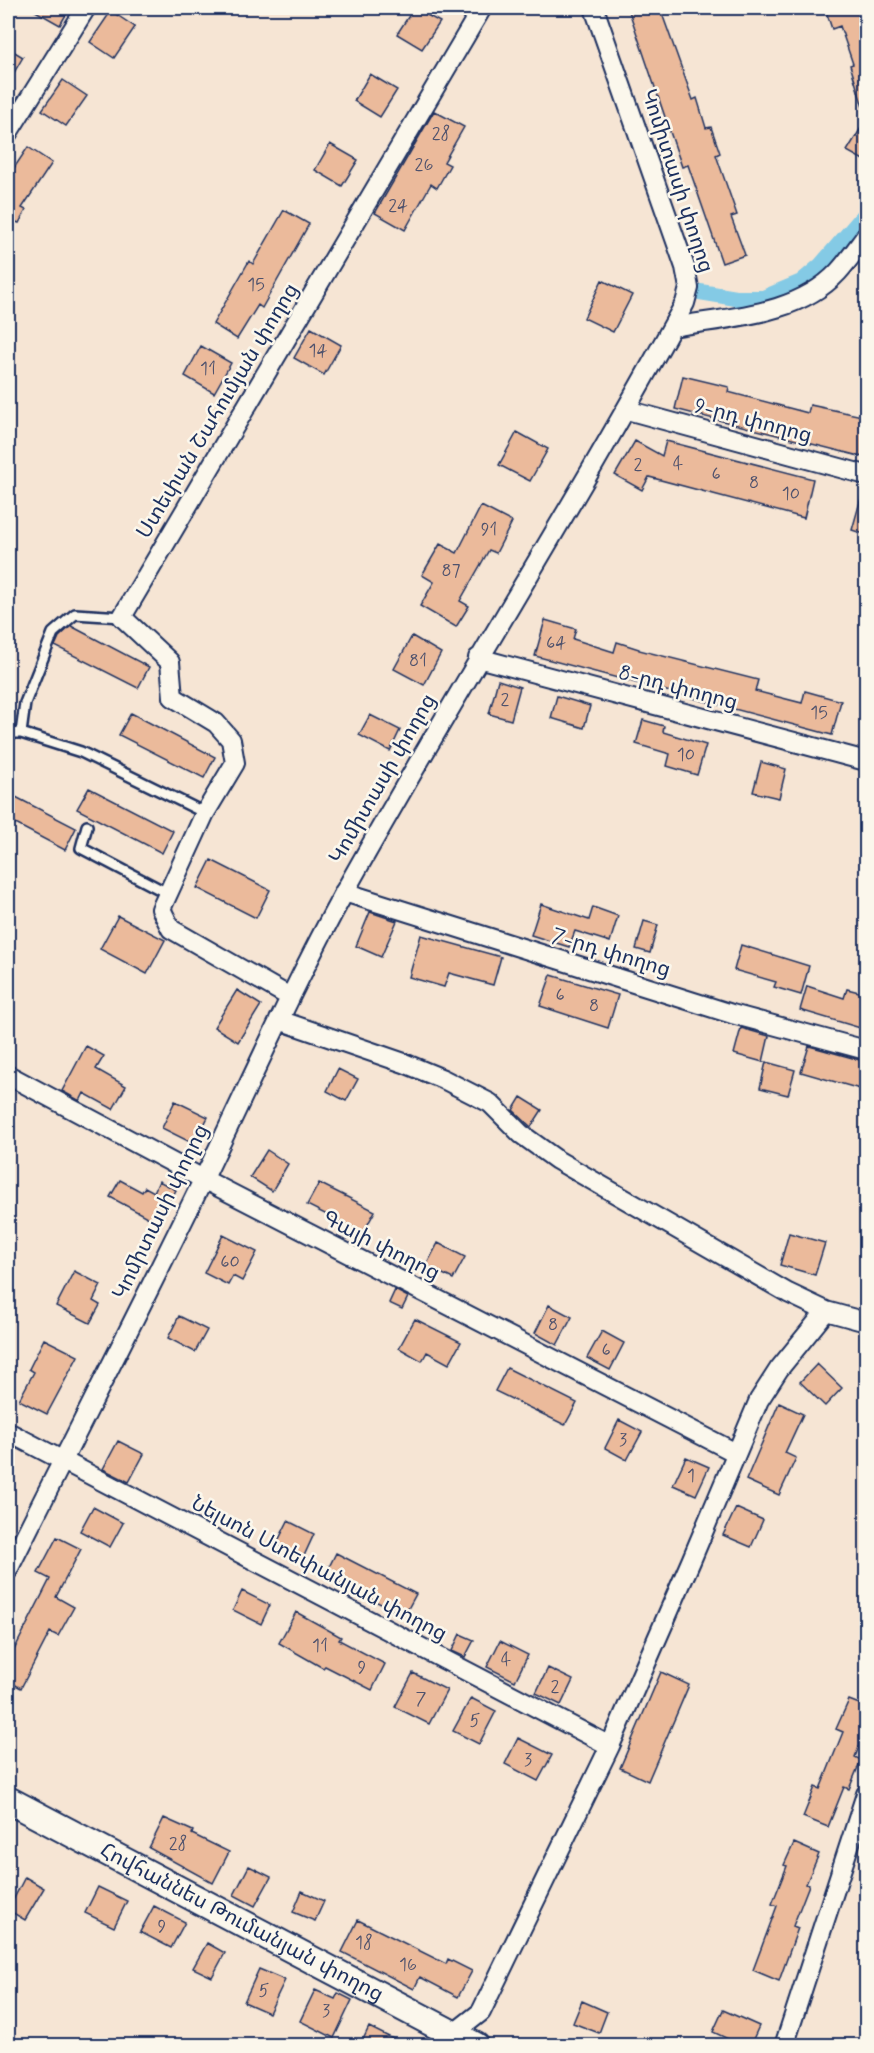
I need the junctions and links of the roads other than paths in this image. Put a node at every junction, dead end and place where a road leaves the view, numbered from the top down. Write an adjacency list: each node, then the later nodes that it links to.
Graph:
1 (86, 8): 4 (street)
2 (482, 8): 9 (street, Ստեփան Շահումյան փողոց)
3 (594, 8): 6 (street, Կոմիտասի փողոց)
4 (8, 133)
5 (867, 236): 6 (street)
6 (673, 327): 7 (street, Կոմիտասի փողոց)
7 (627, 410): 8 (street, 9-րդ փողոց); 10 (street, Կոմիտասի փողոց)
8 (867, 475)
9 (122, 618): 12 (lane); 14 (street)
10 (478, 658): 13 (street, 8-րդ փողոց); 16 (street, Կոմիտասի փողոց)
11 (8, 733): 12 (lane)
12 (21, 733): 14 (lane)
13 (867, 761)
14 (205, 813): 17 (street)
15 (87, 826): 17 (lane)
16 (344, 892): 18 (street, Կոմիտասի փողոց); 20 (street, 7-րդ փողոց)
17 (167, 893): 18 (street)
18 (290, 997): 19 (street, Կոմիտասի փողոց)
19 (279, 1020): 22 (street, Կոմիտասի փողոց); 23 (street)
20 (867, 1050)
21 (8, 1075): 22 (street, Գայի փողոց)
22 (203, 1179): 26 (street, Գայի փողոց); 27 (street, Կոմիտասի փողոց)
23 (825, 1311): 24 (street); 26 (street)
24 (867, 1322)
25 (8, 1432): 27 (street, Նելսոն Ստեփանյան փողոց)
26 (736, 1453): 29 (street)
27 (63, 1460): 28 (street, Կոմիտասի փողոց); 29 (street, Նելսոն Ստեփանյան փողոց)
28 (8, 1570)
29 (610, 1746): 32 (street)
30 (867, 1794): 34 (street)
31 (8, 1800): 32 (street, Հովհաննես Թումանյան փողոց)
32 (450, 2040): 33 (street, Հովհաննես Թումանյան փողոց)
33 (476, 2046)
34 (784, 2046)

